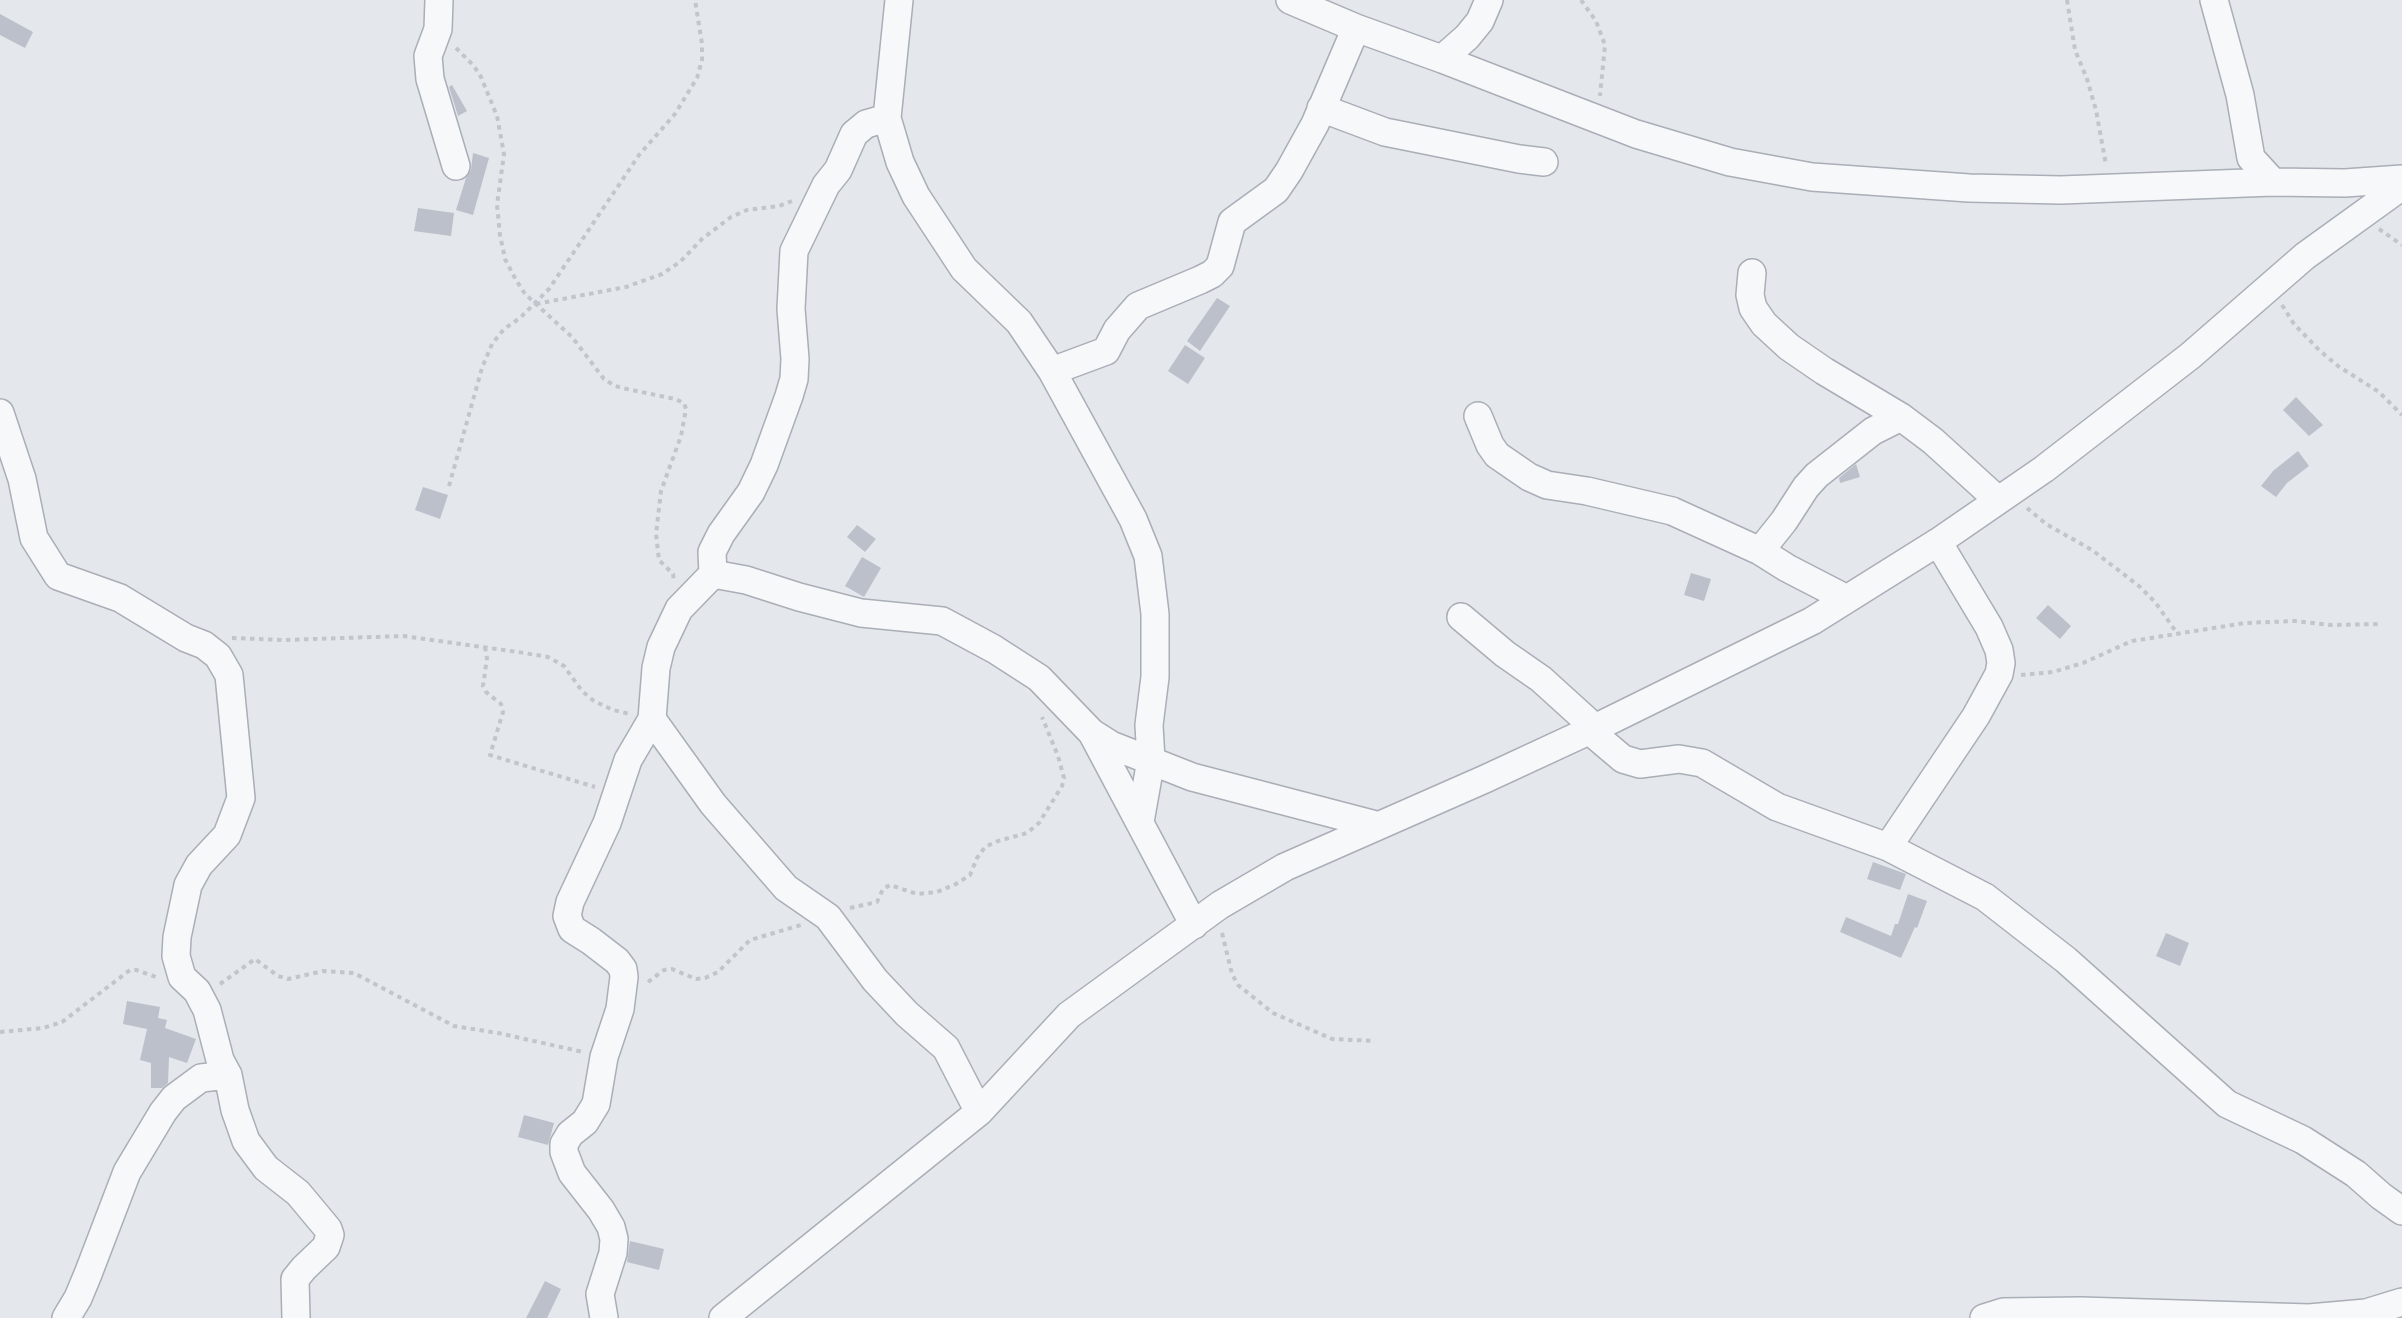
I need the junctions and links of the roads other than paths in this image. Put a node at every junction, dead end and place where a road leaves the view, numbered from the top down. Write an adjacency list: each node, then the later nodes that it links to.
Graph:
1 (439, 0): 11 (street)
2 (899, 0): 9 (street)
3 (1290, 0): 6 (street)
4 (1489, 0): 7 (street)
5 (2214, 0): 13 (street)
6 (1356, 28): 7 (street); 8 (street)
7 (1442, 59): 13 (street)
8 (1321, 108): 10 (street); 16 (street)
9 (887, 118): 16 (street); 23 (street)
10 (1544, 162)
11 (456, 166)
12 (2402, 179): 13 (street)
13 (2273, 182)
14 (2402, 186): 20 (street)
15 (1752, 273): 19 (street)
16 (1052, 371): 29 (street)
17 (0, 413): 34 (street)
18 (1478, 416): 22 (street)
19 (1901, 417): 20 (street); 22 (street)
20 (2004, 496): 21 (street)
21 (1938, 542): 24 (street); 32 (street)
22 (1760, 551): 24 (street)
23 (713, 574): 26 (street); 28 (street)
24 (1847, 599): 27 (street)
25 (1461, 617): 27 (street)
26 (652, 719): 35 (street); 40 (street)
27 (1593, 728): 31 (street); 32 (street)
28 (1092, 733): 29 (street); 30 (street)
29 (1151, 760): 30 (street); 31 (street)
30 (1140, 822): 33 (street)
31 (1376, 825): 33 (street)
32 (1887, 847): 36 (street)
33 (1194, 926): 35 (street)
34 (228, 1075): 38 (street); 39 (street)
35 (979, 1112): 41 (street)
36 (2402, 1211)
37 (2402, 1302): 42 (street)
38 (66, 1318)
39 (296, 1318)
40 (604, 1318)
41 (723, 1318)
42 (1984, 1318)

